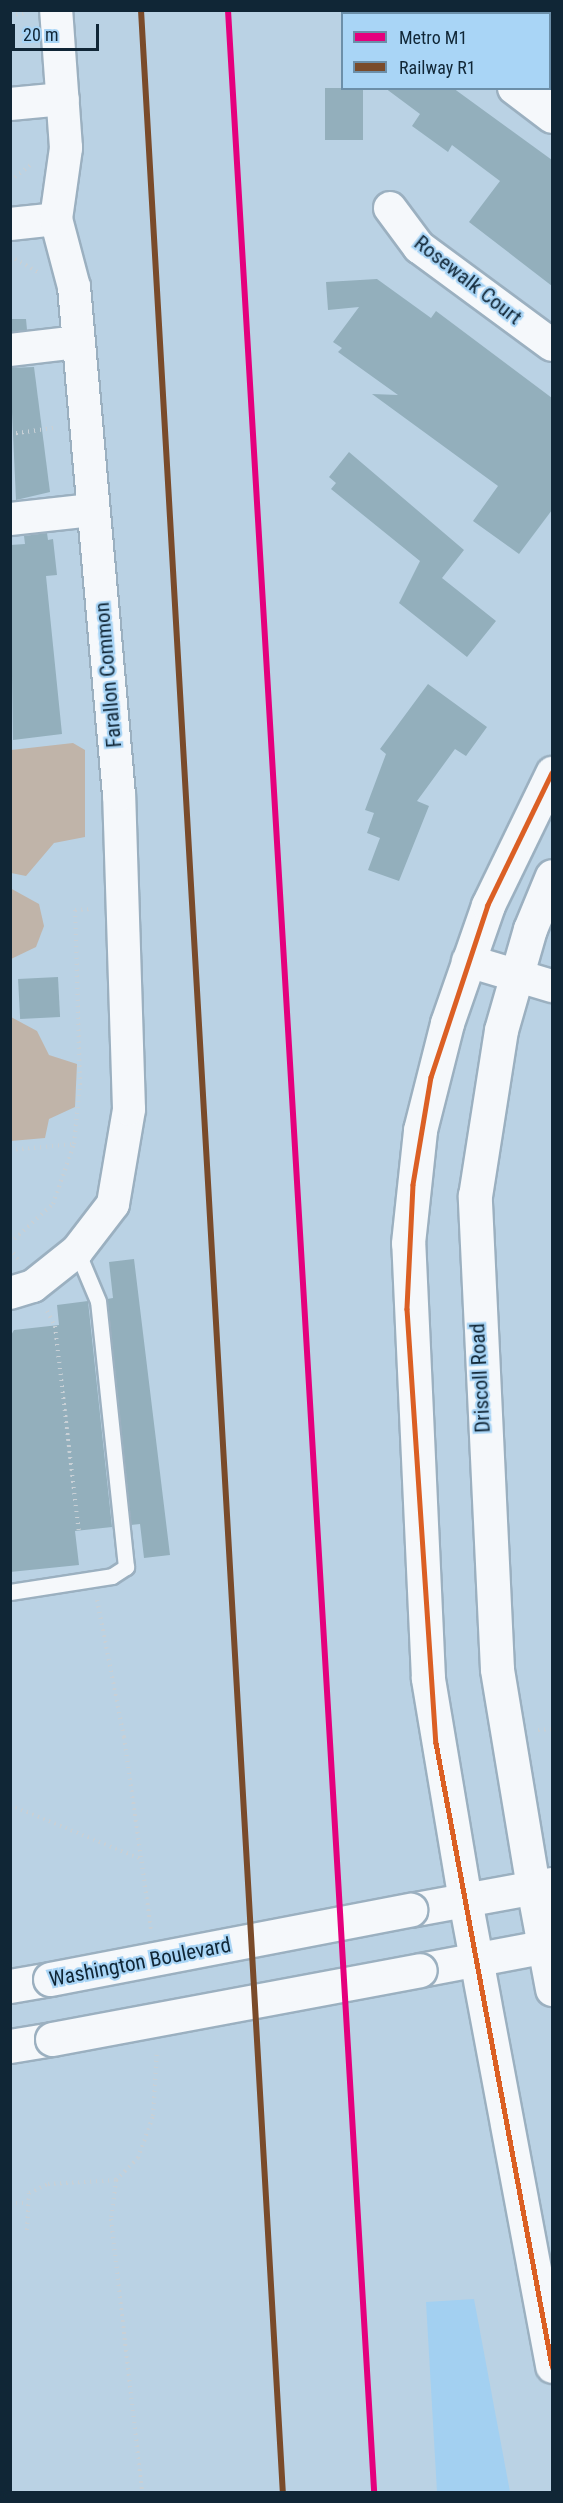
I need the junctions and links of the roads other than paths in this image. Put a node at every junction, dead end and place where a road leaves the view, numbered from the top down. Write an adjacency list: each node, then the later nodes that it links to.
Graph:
1 (43, 11): 2 (street, Farallon Common)
2 (63, 99): 3 (street); 5 (street, Farallon Common)
3 (10, 104)
4 (390, 208): 8 (street, Rosewalk Court)
5 (56, 219): 6 (street); 7 (street, Farallon Common)
6 (10, 224)
7 (78, 342): 9 (street); 10 (street, Farallon Common)
8 (552, 345)
9 (10, 350)
10 (92, 510): 11 (street); 17 (street, Farallon Common)
11 (10, 519)
12 (552, 773): 14 (street)
13 (552, 876): 15 (street, Driscoll Road)
14 (468, 961): 15 (street); 21 (street)
15 (515, 975): 16 (street); 20 (street, Driscoll Road)
16 (552, 986)
17 (77, 1251): 18 (street, Farallon Common); 19 (lane)
18 (25, 1297)
19 (10, 1592)
20 (543, 1886): 21 (street, Washington Boulevard); 22 (street, Driscoll Road)
21 (465, 1900): 23 (street); 24 (street, Washington Boulevard, bridge)
22 (548, 1946): 23 (street); 25 (street, Driscoll Road)
23 (476, 1959): 26 (street, bridge); 27 (street)
24 (10, 1986)
25 (552, 1989)
26 (10, 2046)
27 (552, 2366)

